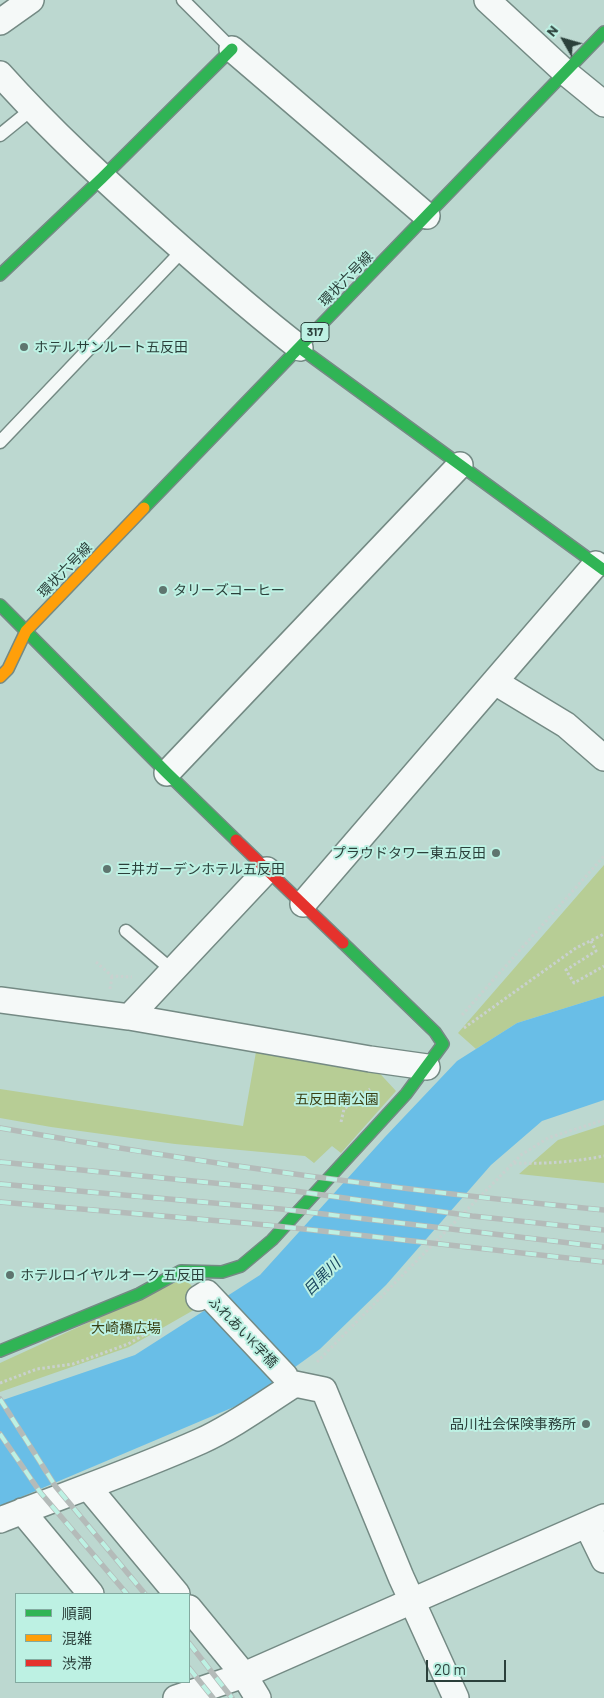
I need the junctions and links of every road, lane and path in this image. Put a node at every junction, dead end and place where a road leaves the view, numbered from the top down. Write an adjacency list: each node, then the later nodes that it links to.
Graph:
1 (31, 0): 4 (street)
2 (183, 0): 6 (lane)
3 (487, 0): 7 (street)
4 (0, 22)
5 (604, 32): 7 (street, 環状六号線 / 317)
6 (232, 49): 12 (street); 13 (street)
7 (566, 73): 9 (street); 13 (street, 環状六号線 / 317)
8 (0, 74): 10 (street)
9 (604, 104)
10 (32, 109): 11 (lane); 12 (street)
11 (0, 135)
12 (102, 178): 14 (street); 15 (street)
13 (427, 216): 16 (street, 環状六号線 / 317)
14 (183, 250): 16 (street); 17 (lane)
15 (0, 275)
16 (300, 348): 18 (street); 21 (street, 環状六号線 / 317)
17 (0, 442)
18 (460, 465): 19 (street); 26 (street)
19 (600, 567): 24 (street)
20 (0, 605): 21 (street)
21 (26, 631): 22 (street, 環状六号線 / 317); 23 (street, 環状六号線 / 317); 26 (street)
22 (8, 639)
23 (0, 677)
24 (495, 682): 25 (street); 29 (street)
25 (604, 758)
26 (167, 773): 28 (street)
27 (604, 856): 37 (path)
28 (267, 870): 29 (street); 35 (street)
29 (303, 904): 39 (street)
30 (126, 931): 35 (lane)
31 (604, 934): 32 (path)
32 (591, 940): 34 (path); 39 (path)
33 (96, 962): 35 (path)
34 (604, 966)
35 (167, 976): 38 (street)
36 (0, 1000): 38 (street)
37 (462, 1014)
38 (129, 1018): 40 (street)
39 (443, 1044): 40 (street)
40 (427, 1066): 48 (street)
41 (374, 1087): 43 (path)
42 (604, 1120): 45 (path)
43 (340, 1127)
44 (604, 1156): 45 (path)
45 (513, 1163): 49 (path)
46 (200, 1298): 49 (street, ふれあいK字橋)
47 (150, 1320): 50 (path)
48 (0, 1351)
49 (290, 1380): 51 (street); 57 (street)
50 (0, 1383)
51 (88, 1487): 52 (street); 56 (street)
52 (11, 1516): 55 (street)
53 (595, 1521): 54 (street); 57 (street)
54 (604, 1560)
55 (90, 1593)
56 (177, 1593)
57 (412, 1601): 59 (street); 62 (street)
58 (190, 1609): 59 (street)
59 (244, 1674): 60 (street); 61 (street)
60 (176, 1693)
61 (258, 1698)
62 (456, 1698)

